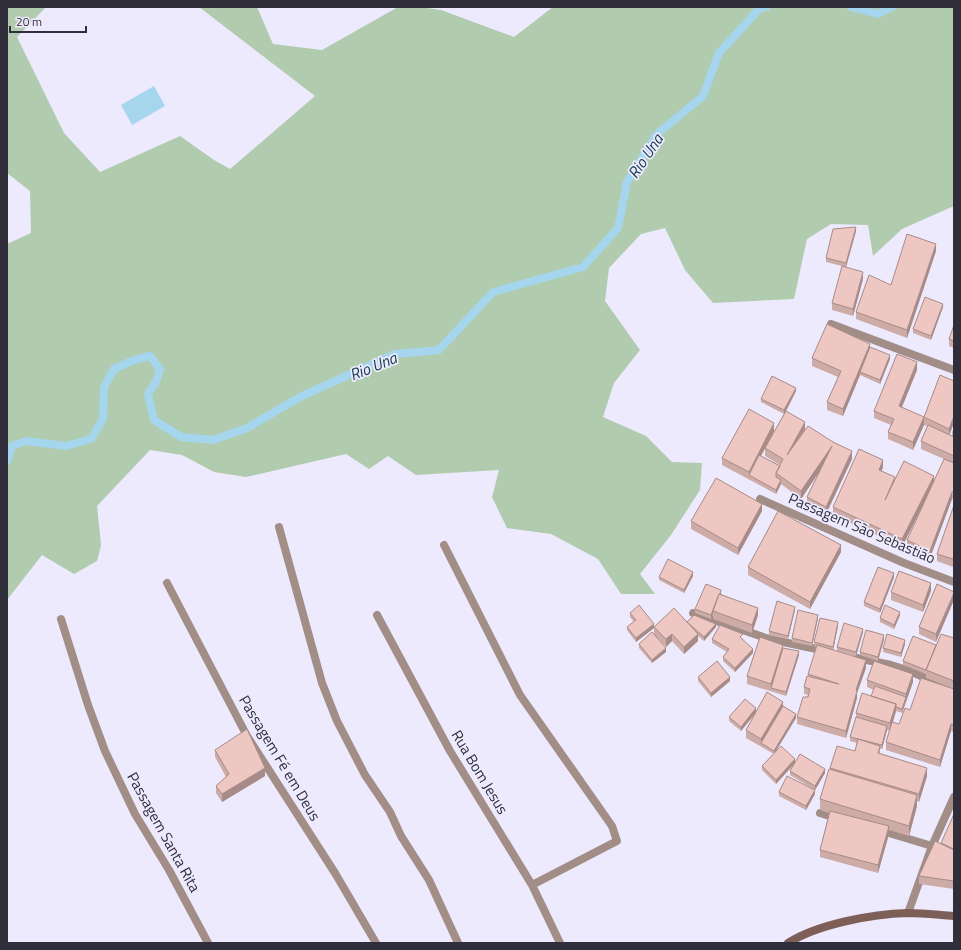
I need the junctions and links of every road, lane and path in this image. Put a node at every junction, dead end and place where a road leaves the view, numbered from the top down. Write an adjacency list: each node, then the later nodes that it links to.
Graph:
1 (831, 324): 2 (street)
2 (954, 370)
3 (760, 499): 6 (street, Passagem São Sebastião)
4 (279, 527): 24 (street)
5 (444, 545): 19 (street)
6 (954, 582)
7 (167, 583): 23 (street, Passagem Fé em Deus)
8 (693, 613): 11 (street)
9 (377, 615): 19 (street, Rua Bom Jesus)
10 (60, 619): 22 (street, Passagem Santa Rita)
11 (833, 653)
12 (849, 656): 13 (street)
13 (954, 691)
14 (954, 797): 18 (street)
15 (820, 813): 16 (street)
16 (850, 822)
17 (873, 828): 18 (street)
18 (932, 846): 20 (street)
19 (532, 885): 25 (street, Rua Bom Jesus)
20 (908, 913): 21 (main road); 26 (main road)
21 (954, 916)
22 (208, 943)
23 (376, 943)
24 (458, 943)
25 (560, 943)
26 (788, 943)

